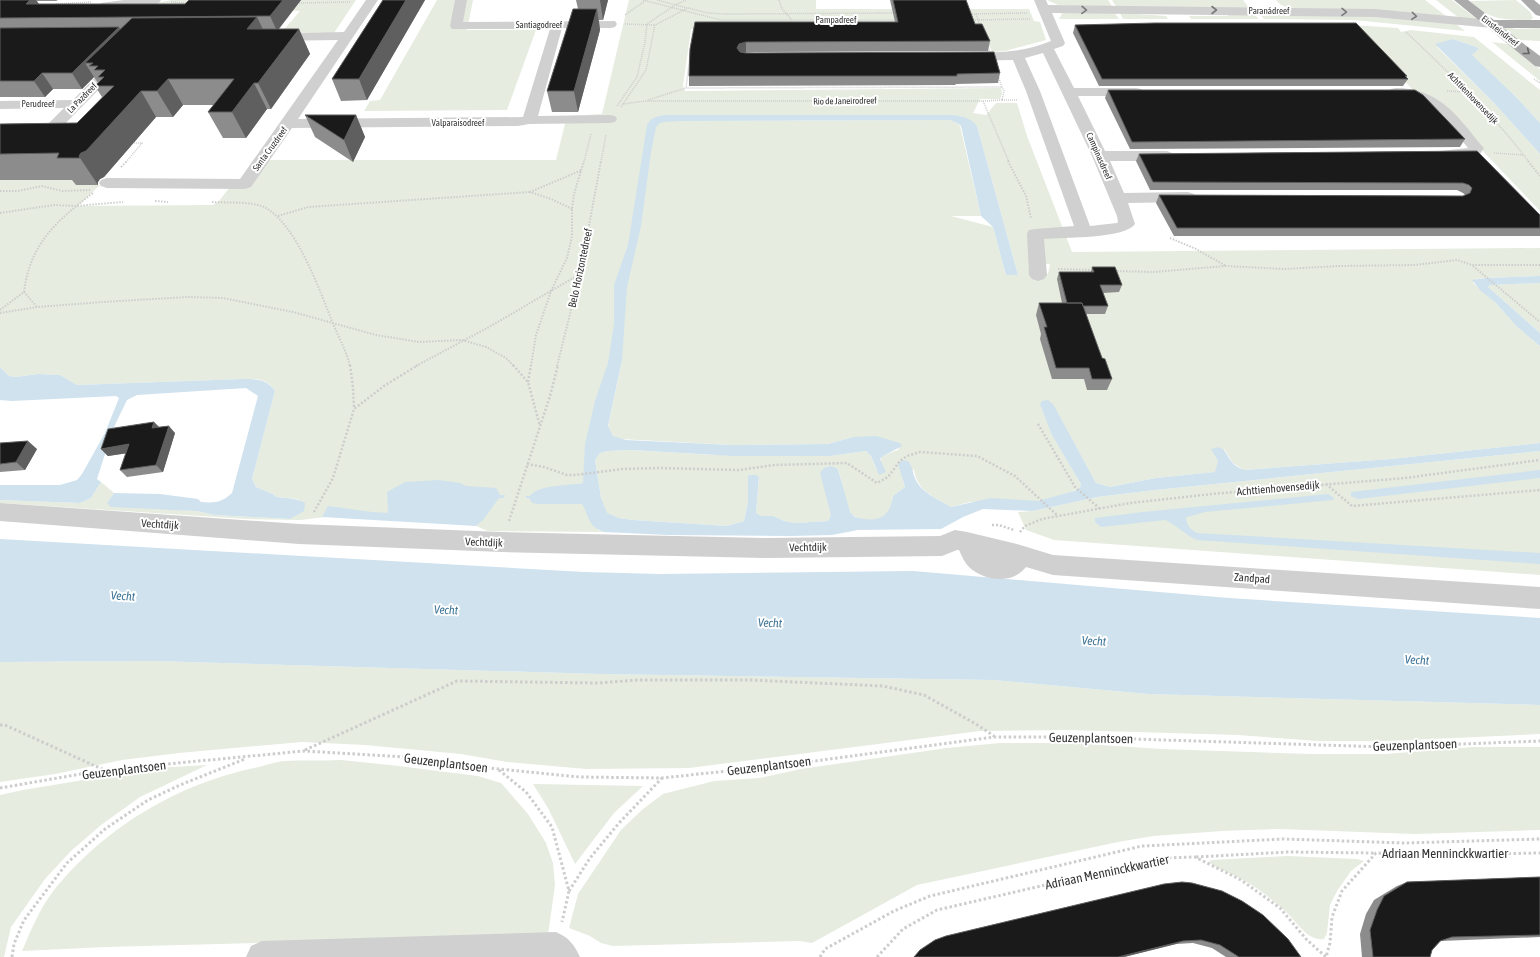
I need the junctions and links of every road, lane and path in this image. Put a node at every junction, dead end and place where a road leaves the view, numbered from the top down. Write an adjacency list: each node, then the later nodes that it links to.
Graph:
1 (156, 0): 17 (street)
2 (461, 0): 39 (street, Santiagodreef)
3 (643, 0): 4 (path, Pampadreef)
4 (647, 0): 18 (path, Pampadreef); 35 (path)
5 (657, 0): 16 (path)
6 (686, 0): 16 (path)
7 (779, 0): 26 (path)
8 (1271, 0): 21 (street)
9 (1460, 0): 37 (main road, Einsteindreef)
10 (1527, 0): 22 (main road)
11 (372, 1): 14 (path); 44 (street, Santa Cruzdreef)
12 (169, 2): 13 (path)
13 (191, 3)
14 (293, 3)
15 (1043, 4): 21 (street, Paranádreef, one-way to 21); 46 (street, Paranádreef)
16 (675, 5): 18 (path); 19 (path)
17 (92, 7)
18 (671, 8): 20 (path, Pampadreef); 36 (path)
19 (688, 8): 20 (path); 25 (path)
20 (682, 11): 30 (path, Pampadreef); 40 (path)
21 (1280, 11): 37 (street, Paranádreef, one-way to 37)
22 (1540, 12)
23 (897, 13): 26 (path)
24 (1030, 13): 28 (path)
25 (734, 14): 26 (path); 30 (path)
26 (786, 14): 31 (path)
27 (962, 14): 28 (path)
28 (976, 14): 34 (path)
29 (1032, 19): 34 (path)
30 (734, 20): 31 (path, Pampadreef); 41 (path)
31 (792, 20): 32 (path, Pampadreef)
32 (901, 20)
33 (971, 20): 34 (path)
34 (979, 20): 42 (path)
35 (611, 24): 36 (path); 39 (street, Santiagodreef)
36 (647, 24): 40 (path); 63 (path, Belo Horizontedreef)
37 (1492, 24): 38 (main road); 51 (main road, Einsteindreef, one-way to 51)
38 (1540, 24)
39 (557, 25): 64 (street)
40 (655, 25): 60 (path)
41 (733, 30): 42 (path); 53 (path)
42 (982, 30): 50 (path)
43 (1404, 31): 70 (path, Achttienhovensedijk)
44 (347, 36): 45 (street); 65 (street, Santa Cruzdreef)
45 (260, 37)
46 (1047, 48): 48 (street); 54 (street, Campinasdreef)
47 (131, 49): 59 (street, La Pazdreef)
48 (1013, 56): 50 (street); 88 (street)
49 (954, 57): 50 (street)
50 (991, 57): 52 (path)
51 (1540, 63)
52 (1002, 87): 53 (path); 58 (path, Rio de Janeirodreef)
53 (686, 88): 57 (path)
54 (1069, 92): 55 (street); 71 (street, Campinasdreef)
55 (1147, 92)
56 (1385, 92): 68 (street)
57 (645, 101): 58 (path, Rio de Janeirodreef); 60 (path, Rio de Janeirodreef)
58 (983, 101): 89 (path)
59 (76, 104): 61 (street, Perudreef); 66 (street, La Pazdreef)
60 (623, 104): 63 (path)
61 (0, 105)
62 (594, 119): 63 (street); 64 (street); 73 (path)
63 (610, 119): 97 (path, Belo Horizontedreef)
64 (529, 120): 65 (street, Valparaisodreef)
65 (288, 124): 76 (street, Santa Cruzdreef)
66 (0, 142)
67 (126, 143): 75 (path)
68 (1475, 151): 69 (street); 70 (path)
69 (1434, 154)
70 (1525, 155): 74 (path, Achttienhovensedijk)
71 (1100, 156): 72 (street); 80 (street, Campinasdreef)
72 (1182, 156)
73 (582, 170): 78 (path); 85 (path)
74 (1540, 176)
75 (107, 183): 76 (street, Santa Cruzdreef)
76 (224, 184): 87 (path)
77 (0, 191): 84 (path)
78 (530, 192): 85 (path); 87 (path)
79 (1200, 197): 80 (street)
80 (1117, 198): 88 (street, Campinasdreef)
81 (124, 201): 84 (path)
82 (154, 201): 83 (path)
83 (168, 202)
84 (76, 206): 86 (path); 99 (path)
85 (572, 209): 98 (path)
86 (0, 213)
87 (278, 216): 104 (path)
88 (1084, 231): 89 (street, Campinasdreef)
89 (1035, 234): 96 (street)
90 (1170, 238): 93 (path)
91 (1472, 265): 92 (path); 93 (path); 103 (path)
92 (1540, 265)
93 (1226, 266): 95 (path)
94 (1094, 270): 96 (path)
95 (1109, 270)
96 (1039, 271)
97 (580, 274): 98 (path); 109 (path, Belo Horizontedreef)
98 (552, 291): 105 (path); 106 (path)
99 (24, 292): 100 (path); 101 (path)
100 (37, 307): 102 (path); 104 (path)
101 (0, 310)
102 (0, 313)
103 (1540, 322)
104 (332, 323): 105 (path); 107 (path)
105 (462, 340): 106 (path); 107 (path)
106 (528, 382): 109 (path)
107 (354, 409): 117 (path)
108 (1038, 424): 114 (path)
109 (540, 426): 111 (path, Belo Horizontedreef)
110 (1540, 460): 112 (path, Achttienhovensedijk)
111 (527, 464): 116 (path); 118 (path, Belo Horizontedreef)
112 (1326, 484): 113 (path); 114 (path, Achttienhovensedijk)
113 (1540, 490)
114 (1099, 508): 116 (path, Achttienhovensedijk)
115 (0, 512): 117 (street, Vechtdijk)
116 (1058, 516): 120 (path, Achttienhovensedijk)
117 (299, 534): 118 (street, Vechtdijk)
118 (502, 542): 119 (street, Vechtdijk)
119 (967, 542): 120 (street, Zandpad)
120 (1018, 543): 121 (street, Zandpad)
121 (1540, 598)
122 (0, 725): 128 (path)
123 (994, 737): 124 (path, Geuzenplantsoen); 125 (path); 129 (path, Geuzenplantsoen)
124 (1540, 741)
125 (304, 751): 126 (path, Geuzenplantsoen); 127 (path, Geuzenplantsoen)
126 (249, 757): 128 (path, Geuzenplantsoen); 137 (path)
127 (498, 769): 129 (path, Geuzenplantsoen); 135 (path)
128 (104, 770): 130 (path, Geuzenplantsoen)
129 (662, 778): 135 (path)
130 (0, 788)
131 (1540, 838): 139 (path)
132 (1540, 852): 133 (path, Adriaan Menninckkwartier)
133 (1376, 853): 134 (path); 141 (path, Adriaan Menninckkwartier)
134 (1195, 857): 140 (path, Adriaan Menninckkwartier); 141 (path, Adriaan Menninckkwartier)
135 (569, 891): 136 (path)
136 (560, 952): 138 (street)
137 (12, 957)
138 (262, 957)
139 (820, 957)
140 (877, 957)
141 (1326, 957)

